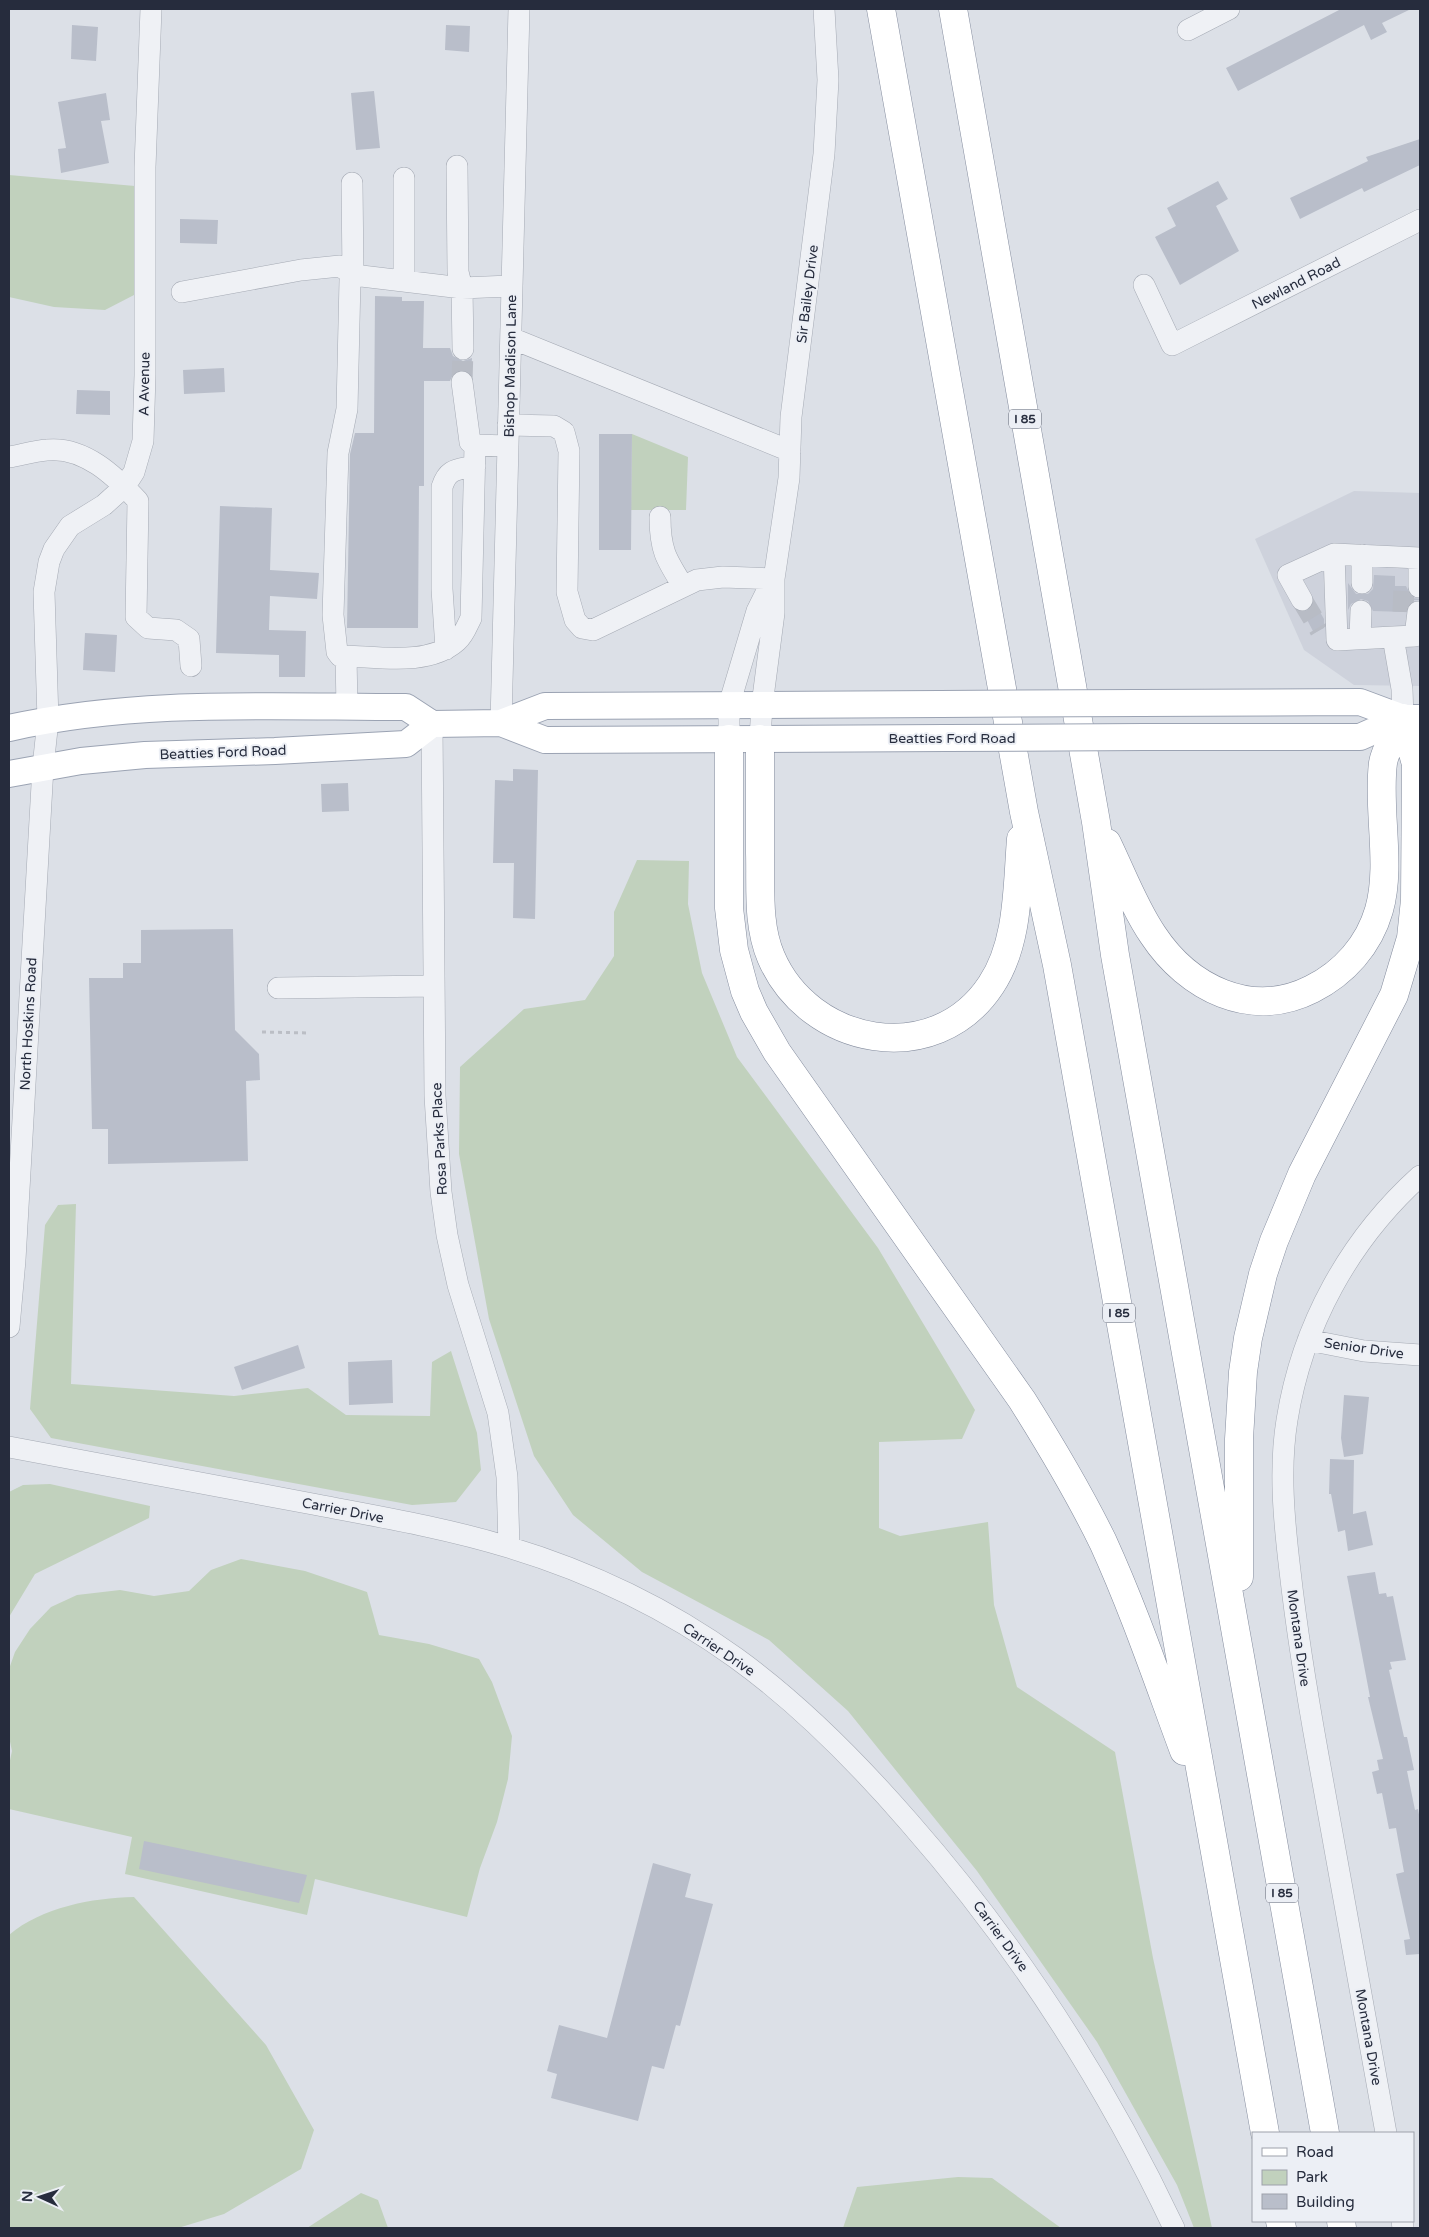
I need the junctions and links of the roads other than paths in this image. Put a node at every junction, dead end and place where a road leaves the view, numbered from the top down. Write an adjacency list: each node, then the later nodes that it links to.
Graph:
1 (150, 9): 26 (street, A Avenue)
2 (519, 9): 15 (street, Bishop Madison Lane)
3 (824, 9): 23 (street, Sir Bailey Drive)
4 (881, 9): 54 (highway, I 85)
5 (1229, 9): 7 (street)
6 (952, 11): 55 (highway, I 85)
7 (1188, 30)
8 (457, 166): 16 (street)
9 (404, 178): 13 (street)
10 (352, 184): 12 (street)
11 (1420, 220): 14 (street, Newland Road)
12 (353, 276): 13 (street); 17 (street); 40 (street)
13 (404, 282): 16 (street)
14 (1144, 285)
15 (512, 286): 16 (street); 18 (street, Bishop Madison Lane)
16 (462, 288): 19 (street)
17 (182, 292)
18 (511, 338): 21 (street, Bishop Madison Lane); 23 (street)
19 (463, 349)
20 (462, 382): 24 (street)
21 (508, 425): 22 (street, Bishop Madison Lane); 32 (street)
22 (508, 446): 24 (street); 47 (street, Bishop Madison Lane)
23 (790, 451): 30 (street, Sir Bailey Drive)
24 (475, 455): 39 (street); 39 (street)
25 (9, 458): 26 (street)
26 (125, 486): 41 (street); 46 (street, A Avenue)
27 (660, 517): 32 (street)
28 (1334, 554): 29 (street); 34 (street); 38 (street)
29 (1362, 555): 31 (street); 33 (street)
30 (774, 579): 32 (street); 42 (street, Sir Bailey Drive); 43 (street, Sir Bailey Drive)
31 (1362, 583)
32 (683, 586)
33 (1412, 587)
34 (1302, 600)
35 (1361, 611): 38 (street)
36 (1410, 612): 37 (street)
37 (1397, 636): 38 (street); 45 (street)
38 (1360, 638)
39 (446, 649): 40 (street)
40 (346, 656): 44 (street)
41 (191, 666)
42 (729, 705): 43 (main road, Beatties Ford Road); 47 (main road, Beatties Ford Road); 50 (street, Sir Bailey Drive)
43 (762, 705): 45 (main road, Beatties Ford Road, bridge); 51 (street, Sir Bailey Drive)
44 (347, 707): 46 (main road); 48 (main road)
45 (1412, 718): 51 (main road, Beatties Ford Road, bridge); 55 (highway); 65 (highway)
46 (48, 720): 49 (main road); 52 (street, North Hoskins Road)
47 (501, 723): 48 (main road, Beatties Ford Road); 50 (main road, Beatties Ford Road)
48 (432, 724): 52 (main road, Beatties Ford Road); 56 (street, Rosa Parks Place)
49 (9, 728)
50 (728, 739): 51 (main road, Beatties Ford Road); 66 (highway)
51 (760, 739): 54 (highway)
52 (43, 767): 53 (main road, Beatties Ford Road); 58 (street, North Hoskins Road)
53 (9, 774)
54 (1024, 812): 66 (highway, I 85)
55 (1096, 822): 65 (highway, I 85)
56 (434, 986): 57 (street); 64 (street, Rosa Parks Place)
57 (278, 988)
58 (15, 1156): 60 (street, North Hoskins Road)
59 (1420, 1176): 61 (street, Montana Drive)
60 (9, 1327)
61 (1308, 1340): 62 (street, Senior Drive); 69 (street, Montana Drive)
62 (1420, 1355)
63 (9, 1447): 64 (street, Carrier Drive)
64 (509, 1547): 70 (street, Carrier Drive)
65 (1239, 1652): 68 (highway, I 85)
66 (1208, 1815): 67 (highway, I 85)
67 (1265, 2132)
68 (1325, 2132)
69 (1386, 2132)
70 (1174, 2228)

